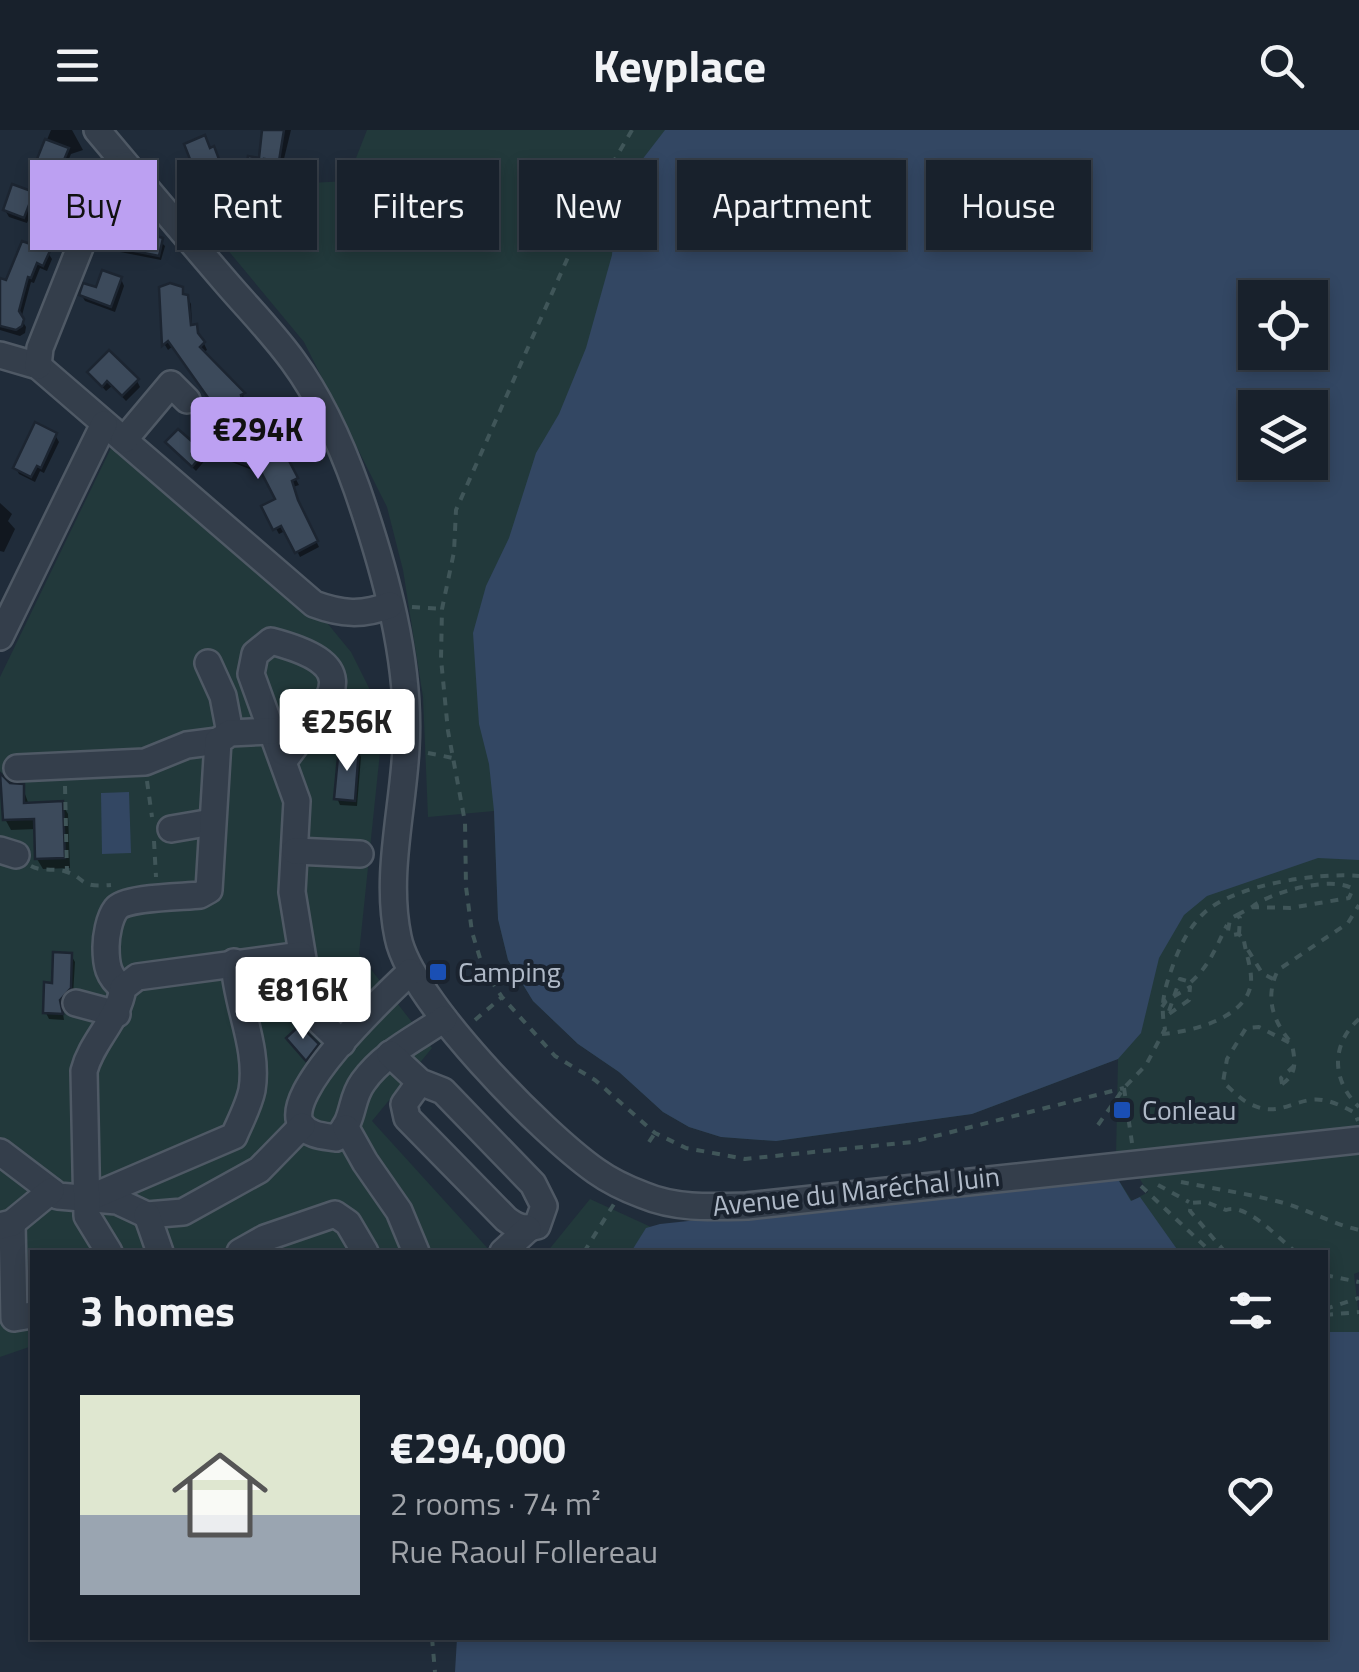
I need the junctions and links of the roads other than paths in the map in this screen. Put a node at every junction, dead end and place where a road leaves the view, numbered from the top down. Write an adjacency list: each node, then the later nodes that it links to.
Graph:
1 (96, 130): 2 (street, Avenue du Maréchal Juin)
2 (122, 160)
3 (157, 201): 10 (street, Avenue du Maréchal Juin)
4 (79, 250): 6 (street)
5 (0, 355): 6 (street)
6 (38, 366): 8 (street)
7 (187, 400): 8 (street)
8 (114, 432): 9 (street); 10 (street)
9 (8, 600): 11 (street)
10 (390, 605): 23 (street, Avenue du Maréchal Juin)
11 (0, 637)
12 (208, 663): 14 (street)
13 (272, 731): 14 (street); 15 (street); 15 (street)
14 (224, 737): 16 (street); 17 (street)
15 (283, 762): 19 (street)
16 (17, 768)
17 (212, 822): 18 (street); 24 (street)
18 (159, 826)
19 (294, 851): 20 (street); 21 (street)
20 (360, 854)
21 (301, 955): 22 (street); 27 (street)
22 (234, 962): 24 (street); 35 (street)
23 (410, 972): 26 (street, Avenue du Maréchal Juin); 27 (street)
24 (120, 1001): 25 (street); 35 (street)
25 (76, 1003)
26 (444, 1019): 28 (street); 32 (street, Avenue du Maréchal Juin)
27 (342, 1043): 30 (street)
28 (390, 1054): 29 (street); 31 (street)
29 (420, 1082): 38 (street); 38 (street)
30 (302, 1126): 31 (street); 36 (street)
31 (346, 1128): 43 (street)
32 (1359, 1140)
33 (0, 1152): 34 (street)
34 (51, 1191): 35 (street); 37 (street)
35 (89, 1198): 36 (street); 39 (street)
36 (147, 1215): 40 (street)
37 (6, 1225): 45 (street)
38 (528, 1228): 44 (street)
39 (109, 1250)
40 (159, 1250)
41 (243, 1250): 42 (street)
42 (364, 1250)
43 (415, 1250)
44 (506, 1250)
45 (30, 1315)

